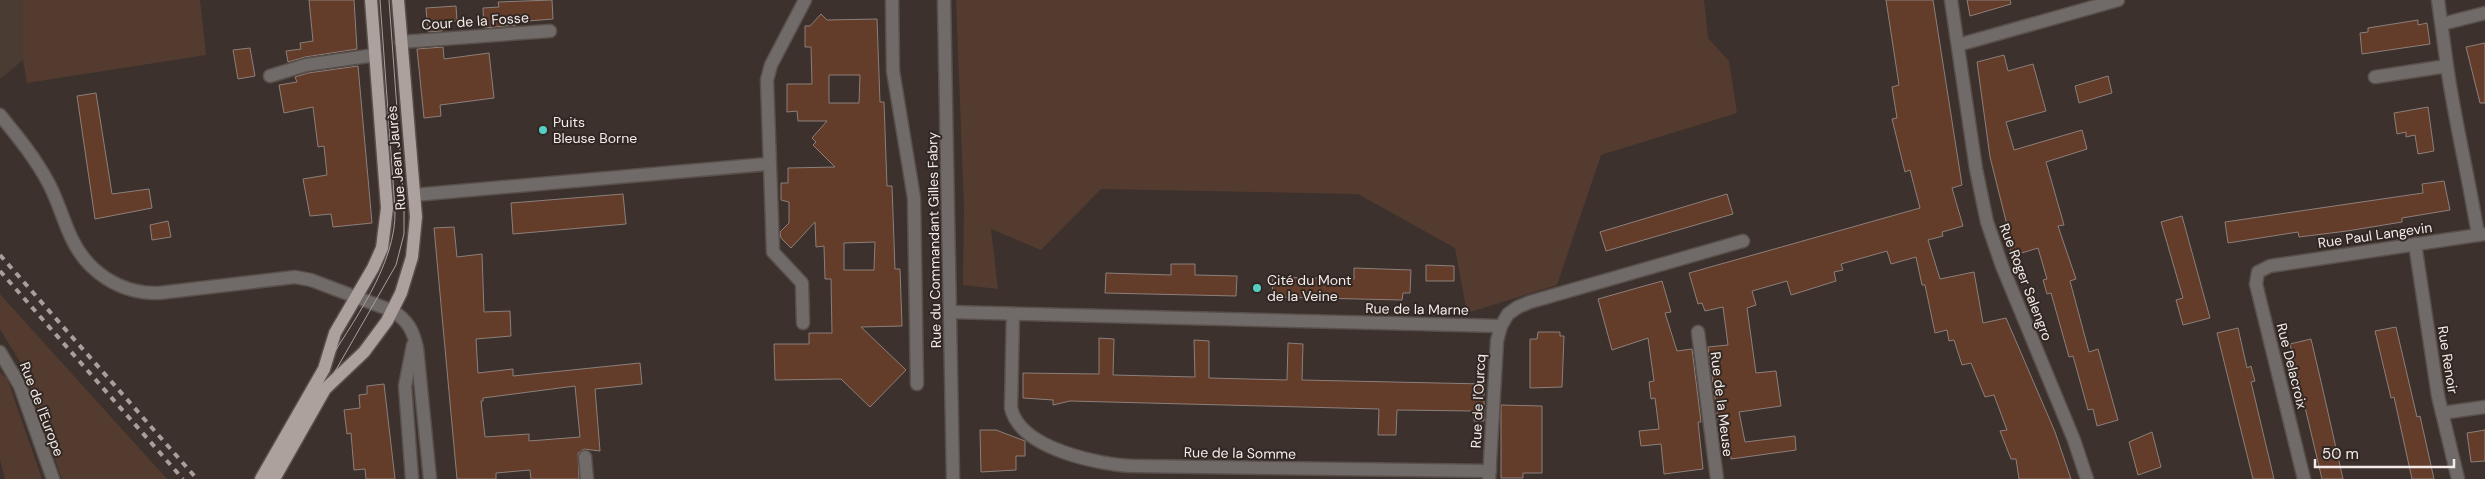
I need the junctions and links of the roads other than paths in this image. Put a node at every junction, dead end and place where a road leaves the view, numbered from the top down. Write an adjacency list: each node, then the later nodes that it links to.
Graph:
1 (371, 0): 14 (main road, Rue Jean Jaurès)
2 (398, 0): 12 (main road, Rue Jean Jaurès)
3 (805, 0): 19 (street)
4 (892, 0): 34 (street)
5 (944, 0): 27 (street, Rue du Commandant Gilles Fabry)
6 (1951, 0): 13 (street, Rue Roger Salengro)
7 (2118, 0): 13 (street)
8 (2438, 0): 10 (street)
9 (2485, 13): 10 (street)
10 (2442, 24): 15 (street)
11 (550, 31): 12 (street, Cour de la Fosse)
12 (401, 42): 20 (main road, Rue Jean Jaurès)
13 (1958, 45): 46 (street, Rue Roger Salengro)
14 (375, 55): 16 (street); 25 (main road, Rue Jean Jaurès)
15 (2448, 66): 17 (street); 21 (street)
16 (270, 76)
17 (2374, 77)
18 (0, 115): 25 (street)
19 (768, 164): 20 (street); 29 (street)
20 (414, 195): 26 (main road, Rue Jean Jaurès)
21 (2482, 234): 23 (street, Rue Paul Langevin)
22 (1743, 240): 30 (street)
23 (2416, 244): 24 (street, Rue Paul Langevin); 36 (street, Rue Renoir)
24 (2270, 266): 47 (street, Rue Delacroix)
25 (356, 298): 26 (street); 39 (main road, Rue Jean Jaurès)
26 (393, 311): 32 (street); 39 (main road, Rue Jean Jaurès)
27 (950, 312): 28 (street, Rue de la Marne); 44 (street, Rue du Commandant Gilles Fabry)
28 (1012, 314): 30 (street, Rue de la Marne); 38 (street, Rue de la Somme)
29 (803, 322)
30 (1501, 326): 38 (street, Rue de l'Ourcq)
31 (1698, 332): 45 (street, Rue de la Meuse)
32 (415, 337): 41 (street); 42 (street)
33 (0, 352): 40 (street, Rue de l'Europe)
34 (917, 384)
35 (2485, 407): 36 (street)
36 (2442, 413): 48 (street, Rue Renoir)
37 (585, 457): 43 (street)
38 (1490, 475)
39 (267, 476)
40 (53, 479)
41 (412, 479)
42 (430, 479)
43 (587, 479)
44 (953, 479)
45 (1717, 479)
46 (2087, 479)
47 (2304, 479)
48 (2458, 479)

